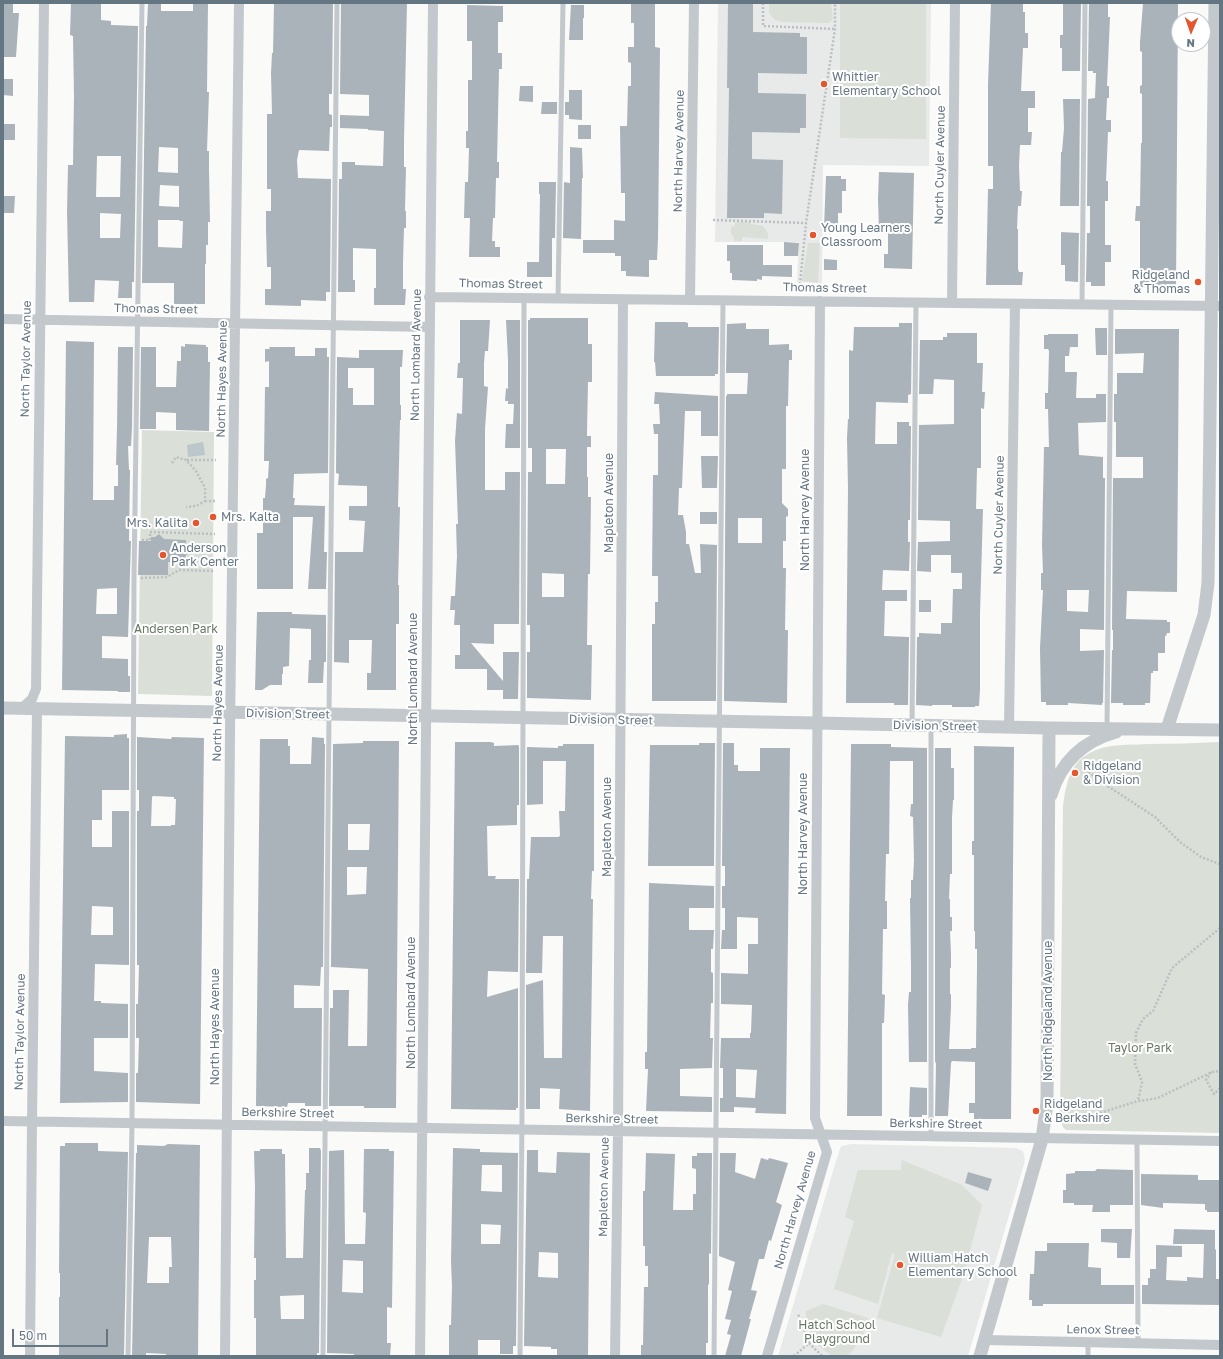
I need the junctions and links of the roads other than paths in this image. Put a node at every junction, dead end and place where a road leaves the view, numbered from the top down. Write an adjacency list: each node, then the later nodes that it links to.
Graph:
1 (44, 3): 25 (street, North Taylor Avenue)
2 (142, 3): 26 (lane)
3 (239, 3): 27 (street, North Hayes Avenue)
4 (338, 3): 28 (lane)
5 (433, 3): 11 (street, North Lombard Avenue)
6 (563, 3): 13 (lane)
7 (694, 3): 15 (street, North Harvey Avenue)
8 (955, 3): 19 (street, North Cuyler Avenue)
9 (1085, 3): 21 (lane)
10 (1215, 3): 23 (street)
11 (429, 296): 12 (street, Thomas Street); 29 (street, North Lombard Avenue)
12 (524, 298): 13 (street, Thomas Street); 37 (lane)
13 (558, 298): 14 (street, Thomas Street)
14 (623, 299): 15 (street, Thomas Street); 38 (street, Mapleton Avenue)
15 (690, 300): 16 (street, Thomas Street)
16 (722, 300): 17 (street, Thomas Street); 39 (lane)
17 (820, 301): 18 (street, Thomas Street); 40 (street, North Harvey Avenue)
18 (916, 303): 19 (street, Thomas Street); 41 (lane)
19 (952, 303): 20 (street, Thomas Street)
20 (1015, 304): 21 (street, Thomas Street); 43 (street, North Cuyler Avenue)
21 (1082, 304): 22 (street, Thomas Street)
22 (1111, 305): 23 (street, Thomas Street); 45 (lane)
23 (1216, 306): 47 (street)
24 (3, 319): 25 (street, Thomas Street)
25 (40, 320): 26 (street, Thomas Street); 31 (street, North Taylor Avenue)
26 (138, 322): 27 (street, Thomas Street); 33 (lane)
27 (236, 323): 28 (street, Thomas Street); 34 (street, North Hayes Avenue)
28 (334, 325): 29 (street, Thomas Street); 35 (lane)
29 (429, 327): 36 (street, North Lombard Avenue)
30 (3, 708): 31 (street, Division Street)
31 (21, 709): 32 (street, Division Street)
32 (37, 709): 33 (street, Division Street); 51 (street, North Taylor Avenue)
33 (134, 711): 34 (street, Division Street); 52 (lane)
34 (230, 713): 35 (street, Division Street); 53 (street, North Hayes Avenue)
35 (329, 715): 36 (street, Division Street); 54 (lane)
36 (425, 717): 37 (street, Division Street); 55 (street, North Lombard Avenue)
37 (523, 718): 38 (street, Division Street); 56 (lane)
38 (621, 720): 39 (street, Division Street); 57 (street, Mapleton Avenue)
39 (719, 721): 40 (street, Division Street); 58 (lane)
40 (816, 723): 41 (street, Division Street); 59 (street, North Harvey Avenue)
41 (912, 725): 42 (street, Division Street)
42 (931, 726): 43 (street, Division Street); 60 (lane)
43 (1009, 727): 44 (street, Division Street)
44 (1049, 728): 45 (street, Division Street); 49 (street, North Ridgeland Avenue)
45 (1107, 729): 46 (street, Division Street)
46 (1128, 729): 47 (street, Division Street); 49 (street)
47 (1167, 729): 48 (street, Division Street)
48 (1220, 730)
49 (1049, 802): 61 (street, North Ridgeland Avenue)
50 (3, 1121): 51 (street, Berkshire Street)
51 (32, 1122): 52 (street, Berkshire Street); 68 (street, North Taylor Avenue)
52 (132, 1124): 53 (street, Berkshire Street); 69 (lane)
53 (227, 1125): 54 (street, Berkshire Street); 70 (street, North Hayes Avenue)
54 (326, 1127): 55 (street, Berkshire Street); 71 (lane)
55 (423, 1128): 56 (street, Berkshire Street); 72 (street, North Lombard Avenue)
56 (522, 1130): 57 (street, Berkshire Street); 73 (lane)
57 (618, 1132): 58 (street, Berkshire Street); 74 (street, Mapleton Avenue)
58 (716, 1134): 59 (street, Berkshire Street); 75 (lane)
59 (820, 1135): 60 (street, Berkshire Street); 76 (street, North Harvey Avenue)
60 (931, 1137): 61 (street, Berkshire Street)
61 (1042, 1139): 62 (street, Berkshire Street); 64 (street, North Ridgeland Avenue)
62 (1137, 1140): 63 (street, Berkshire Street); 66 (lane)
63 (1220, 1141)
64 (985, 1340): 65 (street, Lenox Street); 77 (street, North Ridgeland Avenue)
65 (1088, 1343): 66 (street, Lenox Street); 78 (lane)
66 (1138, 1343): 67 (street, Lenox Street)
67 (1220, 1344)
68 (30, 1356)
69 (128, 1356)
70 (225, 1356)
71 (323, 1356)
72 (420, 1356)
73 (520, 1356)
74 (615, 1356)
75 (714, 1356)
76 (767, 1356)
77 (980, 1356)
78 (1088, 1356)

